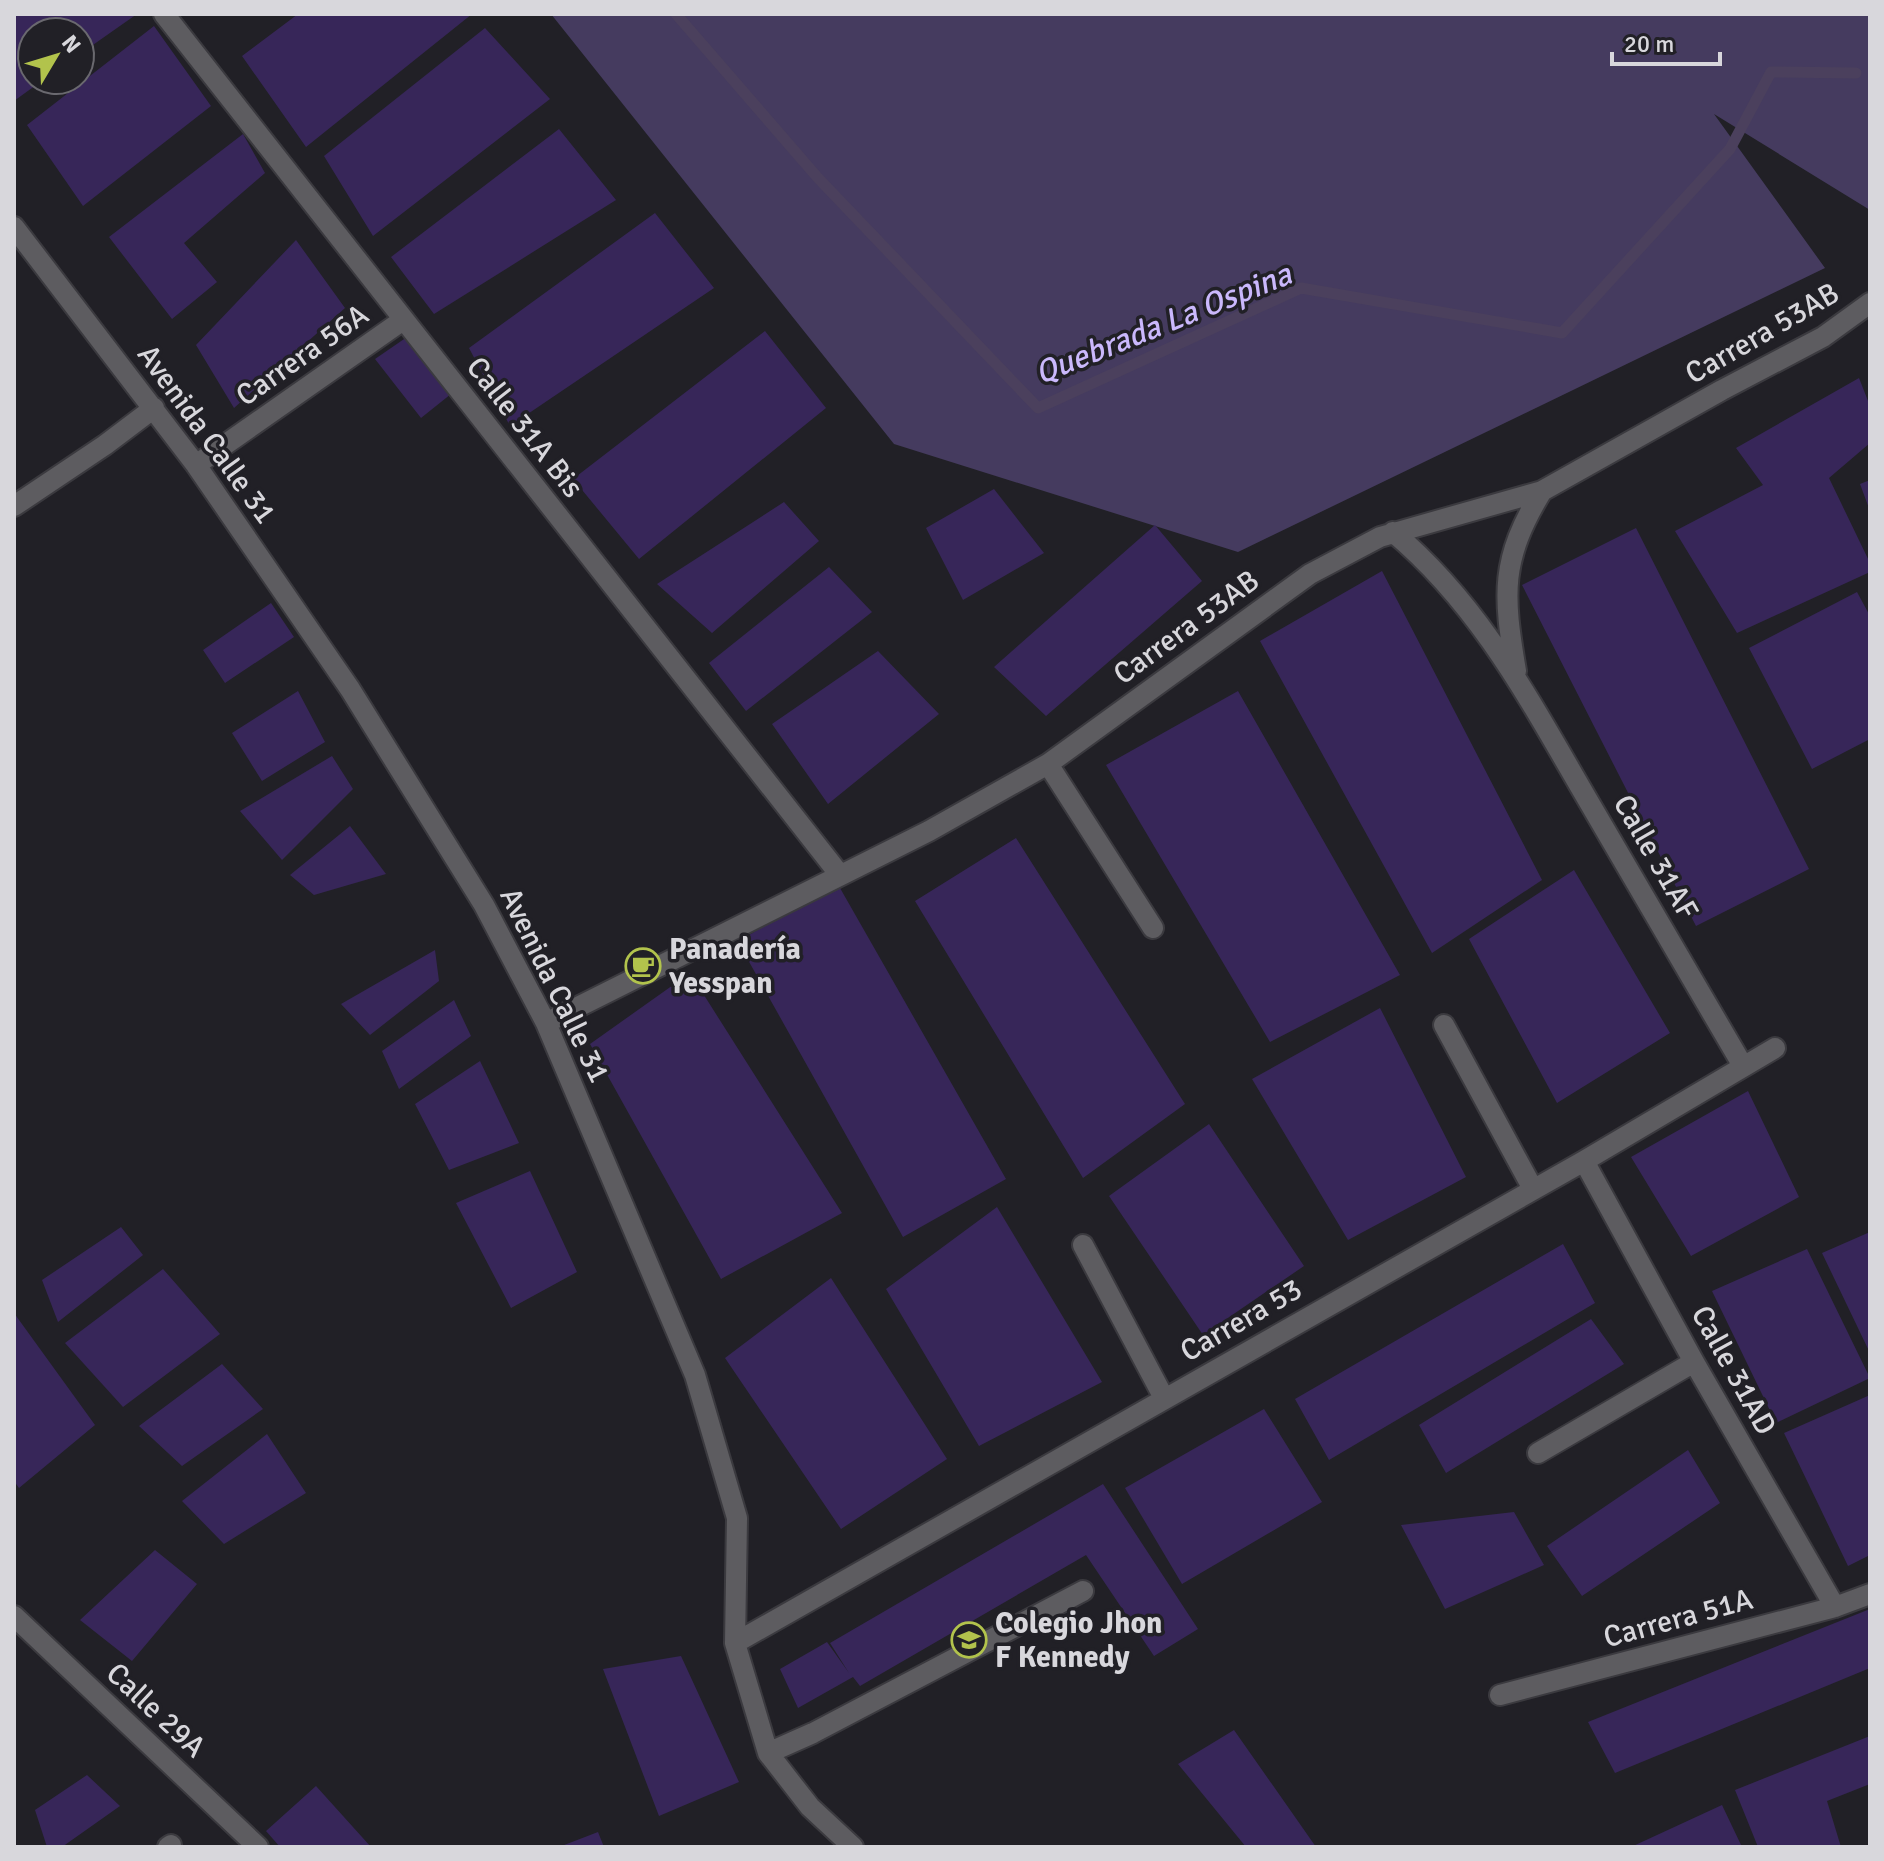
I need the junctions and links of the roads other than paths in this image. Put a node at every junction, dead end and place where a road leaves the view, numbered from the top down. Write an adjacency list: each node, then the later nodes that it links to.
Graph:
1 (164, 14): 4 (street, Calle 31A Bis)
2 (14, 227): 5 (street, Avenida Calle 31)
3 (1870, 303): 7 (street, Carrera 53AB)
4 (403, 320): 6 (street, Carrera 56A); 12 (street, Calle 31A Bis)
5 (154, 408): 6 (street, Avenida Calle 31); 8 (street)
6 (196, 465): 14 (street, Avenida Calle 31)
7 (1542, 491): 9 (street, Carrera 53AB); 10 (street, Calle 31AF)
8 (14, 506)
9 (1393, 532): 10 (street, Calle 31AF); 11 (street, Carrera 53AB)
10 (1517, 679): 17 (street, Calle 31AF)
11 (1048, 764): 12 (street, Carrera 53AB); 13 (street)
12 (840, 875): 14 (street, Carrera 53AB)
13 (1153, 928)
14 (546, 1023): 28 (street, Avenida Calle 31)
15 (1444, 1025): 19 (street)
16 (1775, 1048): 17 (street, Carrera 53)
17 (1743, 1066): 18 (street, Carrera 53)
18 (1584, 1161): 19 (street, Carrera 53); 21 (street, Calle 31AD)
19 (1533, 1189): 22 (street, Carrera 53)
20 (1083, 1245): 22 (street)
21 (1694, 1362): 23 (street); 26 (street, Calle 31AD)
22 (1164, 1398): 28 (street, Carrera 53)
23 (1538, 1453)
24 (1083, 1591): 30 (street)
25 (1870, 1594): 26 (street, Carrera 51A)
26 (1835, 1607): 29 (street, Carrera 51A)
27 (14, 1616): 31 (street, Calle 29A)
28 (735, 1643): 30 (street, Avenida Calle 31)
29 (1500, 1695)
30 (768, 1753): 32 (street, Avenida Calle 31)
31 (258, 1847)
32 (853, 1847)

